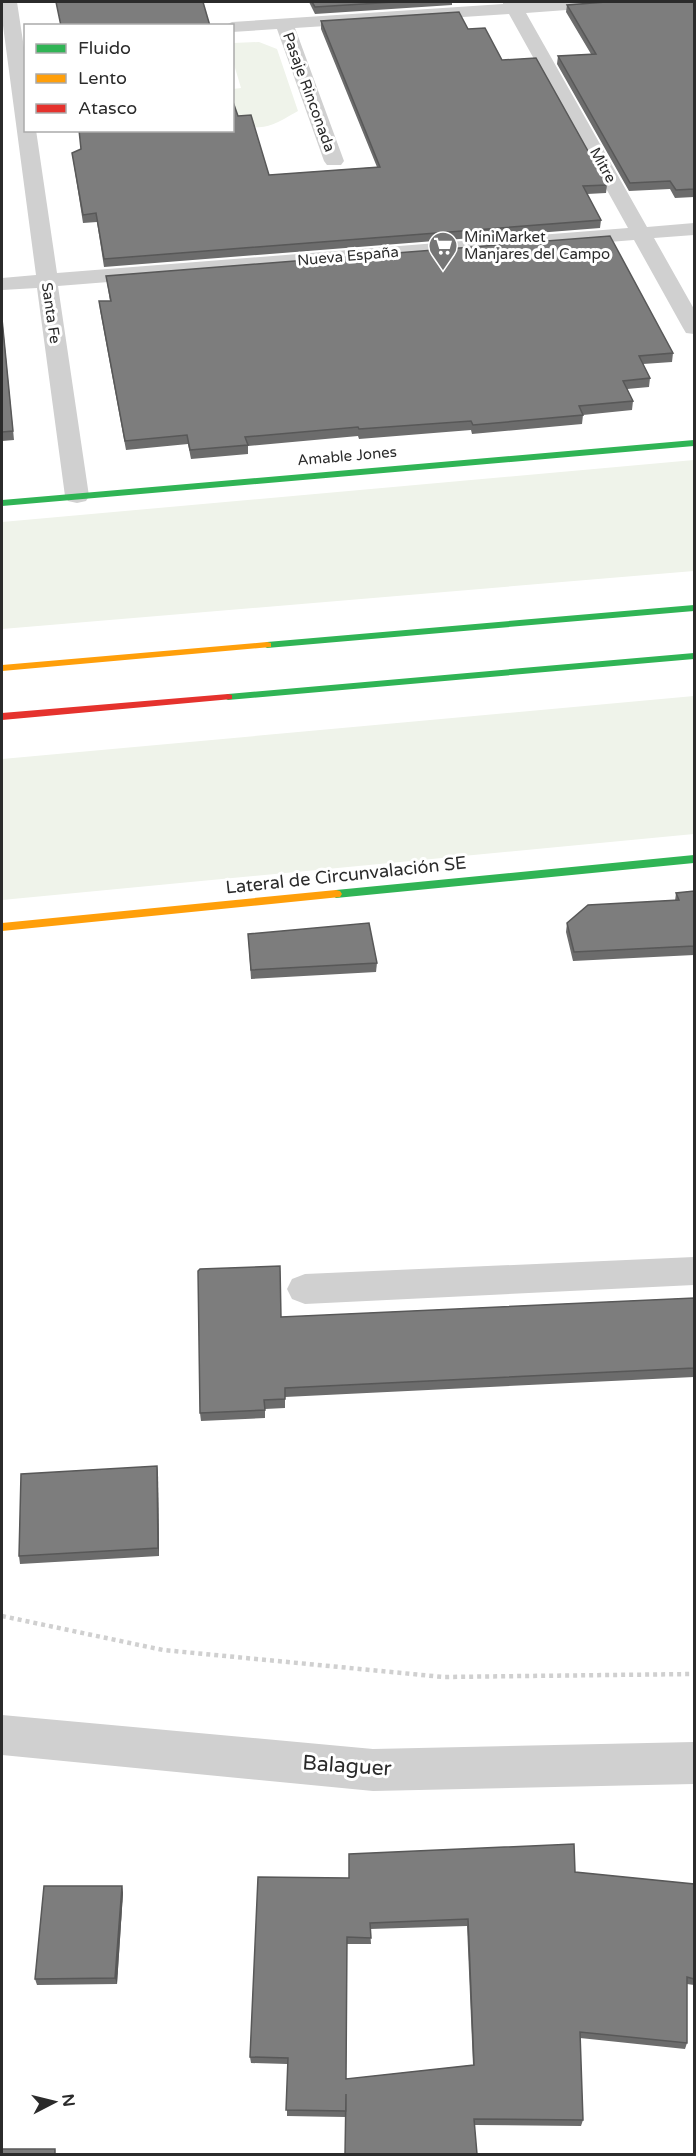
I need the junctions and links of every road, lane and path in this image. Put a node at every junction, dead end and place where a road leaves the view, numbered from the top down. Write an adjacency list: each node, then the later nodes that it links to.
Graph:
1 (8, 2): 6 (street, Santa Fe)
2 (607, 2): 3 (street)
3 (513, 5): 4 (street); 11 (street, Mitre)
4 (284, 23): 5 (street); 9 (street, Pasaje Rinconada)
5 (234, 27)
6 (13, 41): 7 (street, Santa Fe)
7 (24, 116)
8 (26, 132): 12 (street, Santa Fe)
9 (334, 161)
10 (694, 229): 11 (street, Nueva España)
11 (641, 233): 12 (street, Nueva España); 14 (street, Mitre)
12 (47, 280): 13 (street, Nueva España); 16 (street, Santa Fe)
13 (2, 284)
14 (694, 328)
15 (694, 443): 16 (main road, Amable Jones)
16 (77, 496): 17 (main road, Amable Jones)
17 (2, 503)
18 (694, 596): 20 (main road)
19 (694, 608): 20 (main road)
20 (305, 642): 22 (main road)
21 (694, 657): 25 (main road)
22 (114, 658): 23 (main road); 24 (main road)
23 (2, 661)
24 (2, 668)
25 (5, 717)
26 (694, 859): 27 (main road, Lateral de Circunvalación SE)
27 (2, 927)
28 (694, 1271): 29 (street)
29 (305, 1289)
30 (2, 1616): 31 (path)
31 (694, 1674)
32 (2, 1735): 33 (street, Balaguer)
33 (694, 1763)

